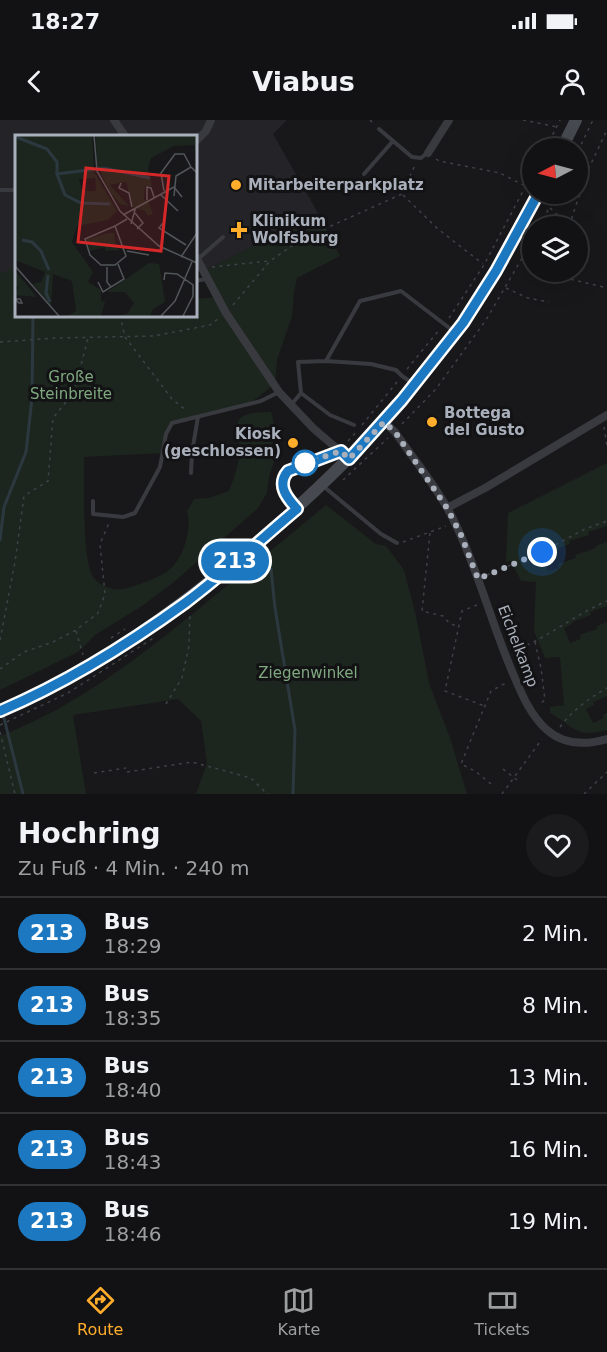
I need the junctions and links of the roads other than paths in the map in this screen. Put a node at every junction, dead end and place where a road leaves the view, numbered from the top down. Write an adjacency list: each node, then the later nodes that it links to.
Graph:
1 (114, 120): 6 (street)
2 (211, 120): 8 (street)
3 (449, 120): 10 (street)
4 (576, 120): 7 (street)
5 (379, 129): 9 (lane)
6 (124, 135)
7 (567, 138)
8 (196, 141)
9 (393, 141): 10 (lane); 11 (lane)
10 (428, 153)
11 (364, 174)
12 (533, 204): 17 (street)
13 (223, 237): 14 (lane)
14 (196, 257): 15 (street)
15 (207, 279): 16 (lane); 20 (street)
16 (196, 281)
17 (455, 332): 18 (lane); 19 (street)
18 (326, 361): 19 (lane); 21 (lane)
19 (414, 384): 25 (street)
20 (279, 392): 22 (street); 24 (lane)
21 (301, 393): 22 (lane); 26 (lane)
22 (291, 406): 27 (street)
23 (605, 416): 31 (street)
24 (196, 418): 28 (lane); 30 (lane)
25 (384, 422): 27 (street); 31 (street, Eichelkamp)
26 (354, 425)
27 (345, 455): 29 (street); 32 (lane)
28 (191, 473)
29 (322, 486): 32 (street); 33 (lane)
30 (93, 501)
31 (447, 508): 35 (street, Eichelkamp)
32 (297, 509): 34 (street)
33 (397, 543)
34 (0, 711)
35 (607, 739)

